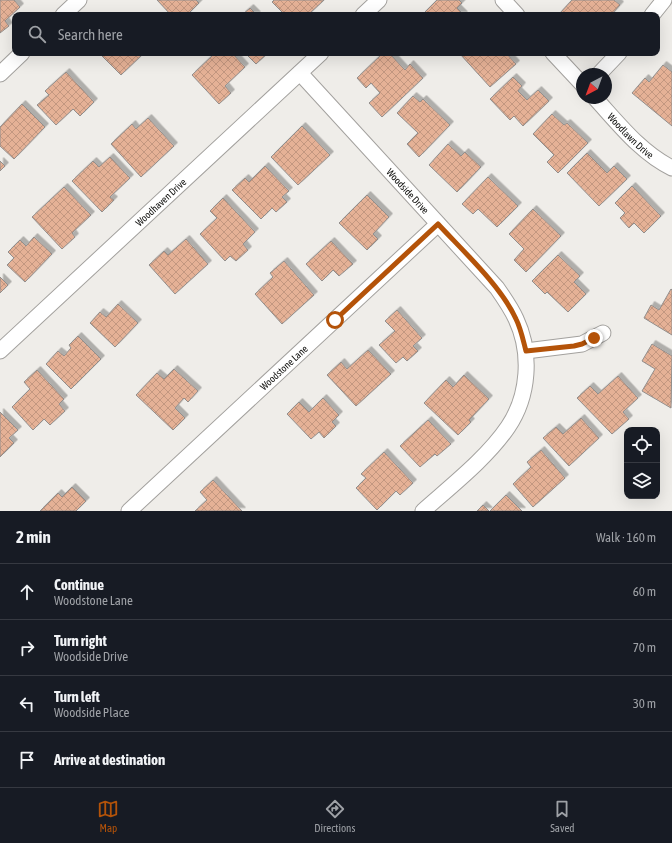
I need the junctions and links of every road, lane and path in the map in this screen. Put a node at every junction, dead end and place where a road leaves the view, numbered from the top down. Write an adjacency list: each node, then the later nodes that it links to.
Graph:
1 (79, 0): 5 (street)
2 (379, 0): 6 (street)
3 (503, 0): 7 (street)
4 (664, 0): 8 (street)
5 (66, 12)
6 (365, 12)
7 (514, 12)
8 (654, 12)
9 (19, 56): 15 (street)
10 (318, 56): 14 (street, Woodhaven Drive)
11 (556, 56): 16 (street)
12 (616, 56): 13 (street)
13 (605, 68)
14 (300, 73): 19 (street, Woodside Drive); 21 (street, Woodhaven Drive)
15 (0, 74)
16 (576, 78)
17 (601, 104): 18 (street, Woodlawn Drive)
18 (672, 168)
19 (438, 224): 22 (street, Woodside Drive); 23 (street, Woodstone Lane)
20 (603, 332): 22 (street)
21 (0, 351)
22 (526, 351): 24 (street, Woodside Drive)
23 (129, 511)
24 (423, 511)

